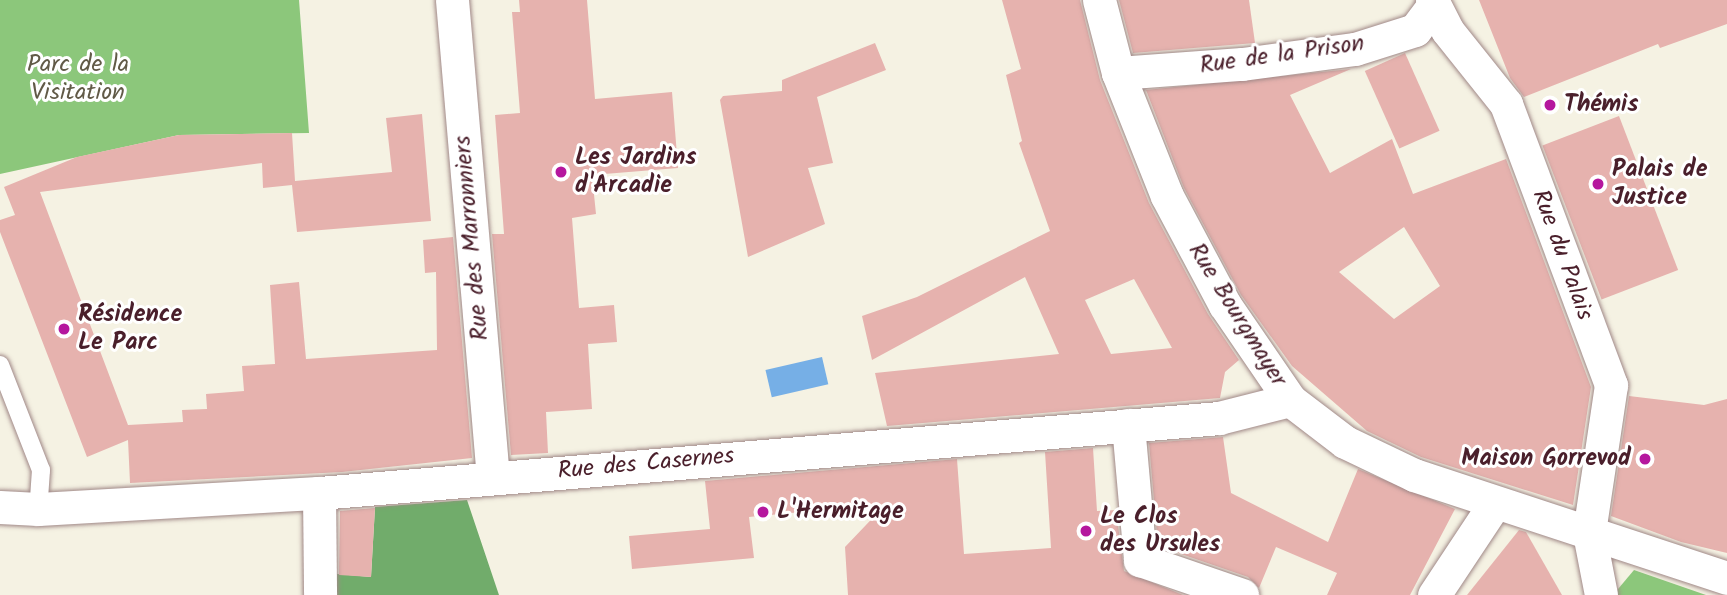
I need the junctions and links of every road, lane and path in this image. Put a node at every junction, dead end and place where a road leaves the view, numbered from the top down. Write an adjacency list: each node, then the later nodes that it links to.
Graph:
1 (452, 0): 8 (street, Rue des Marronniers)
2 (1099, 0): 4 (street, Rue Bourgmayer)
3 (1433, 3): 4 (street, Rue de la Prison); 13 (street, Rue du Palais)
4 (1118, 74): 6 (street, Rue Bourgmayer)
5 (0, 365): 12 (lane)
6 (1290, 400): 7 (street, Rue des Casernes); 10 (street, Rue Bourgmayer)
7 (1128, 425): 8 (street, Rue des Casernes); 16 (street)
8 (493, 476): 9 (street, Rue des Casernes)
9 (319, 493): 12 (street, Rue des Casernes); 15 (street)
10 (1495, 503): 13 (street, Rue Bourgmayer); 17 (street)
11 (0, 507): 12 (street, Rue des Casernes)
12 (38, 509)
13 (1589, 533): 14 (street, Rue Bourgmayer); 18 (street, Rue du Palais)
14 (1727, 578)
15 (320, 595)
16 (1242, 595)
17 (1434, 595)
18 (1601, 595)

